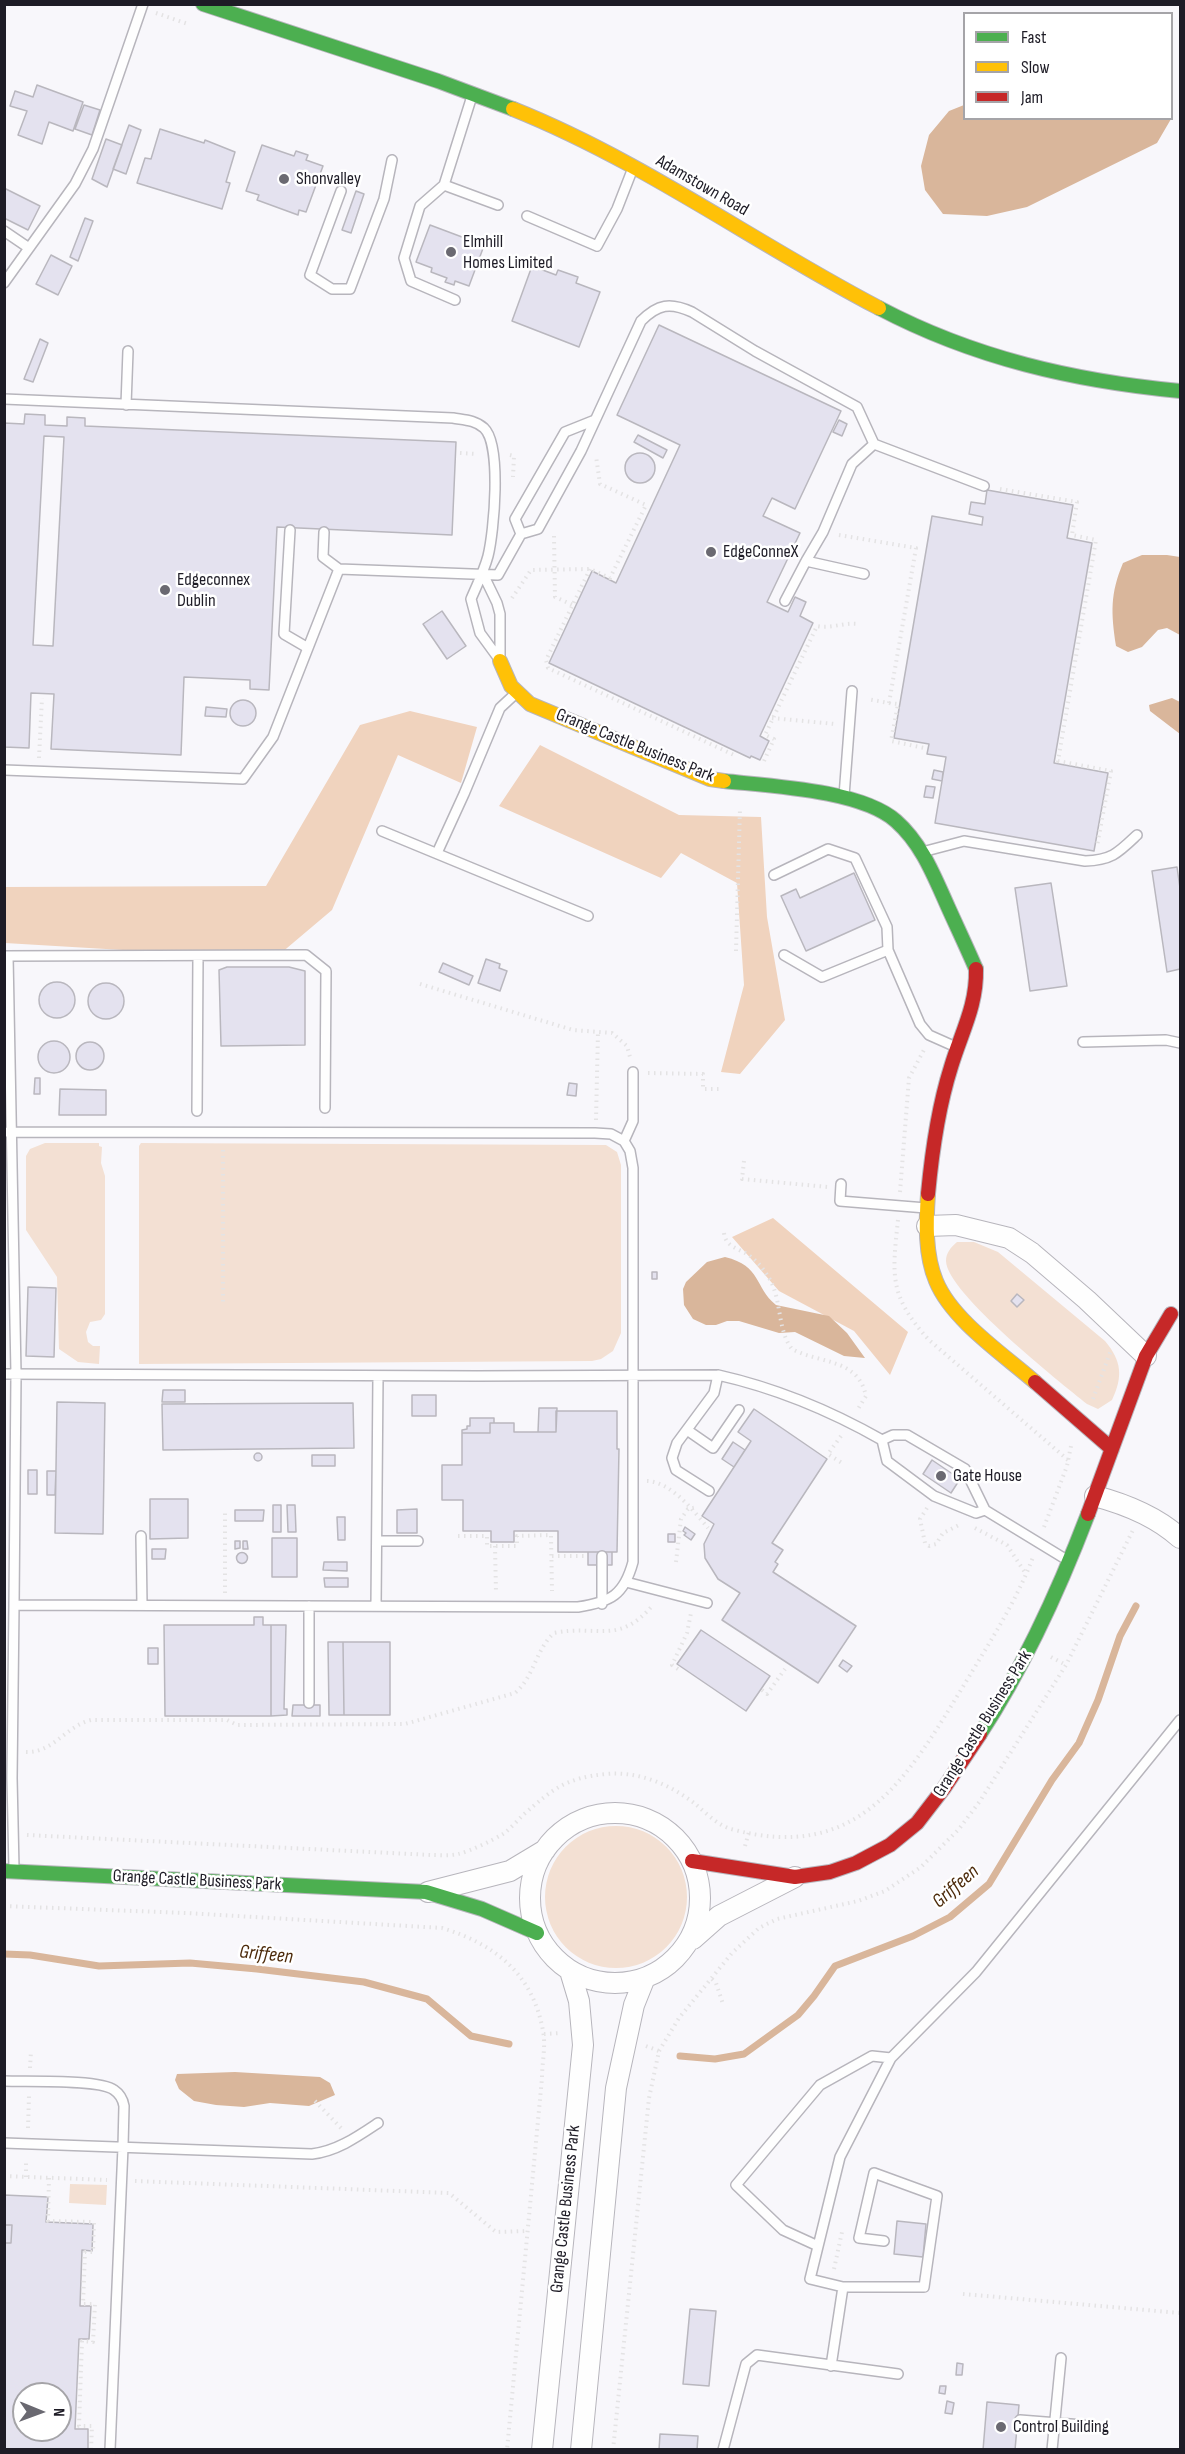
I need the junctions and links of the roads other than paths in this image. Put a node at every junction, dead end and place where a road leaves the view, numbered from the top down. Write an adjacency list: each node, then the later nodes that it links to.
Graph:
1 (143, 4): 11 (lane)
2 (203, 4): 3 (street, Adamstown Road)
3 (472, 94): 5 (street, Adamstown Road); 6 (lane)
4 (392, 160): 7 (lane)
5 (634, 167): 9 (lane); 15 (street, Adamstown Road)
6 (444, 185): 8 (lane); 13 (lane)
7 (341, 191)
8 (498, 205)
9 (527, 216)
10 (4, 231): 11 (lane)
11 (29, 248): 12 (lane)
12 (4, 283)
13 (455, 300)
14 (128, 351): 17 (lane)
15 (1180, 391)
16 (4, 399): 17 (lane)
17 (126, 405): 26 (lane)
18 (595, 420): 19 (lane); 23 (lane); 23 (lane)
19 (874, 444): 20 (lane); 24 (lane)
20 (984, 486)
21 (290, 530): 29 (lane)
22 (324, 532): 25 (lane)
23 (521, 534): 26 (lane)
24 (806, 561): 27 (lane); 28 (lane)
25 (339, 569): 26 (lane); 29 (lane)
26 (483, 574): 30 (lane); 30 (lane)
27 (864, 574)
28 (785, 601)
29 (308, 648): 33 (lane)
30 (500, 661): 32 (street, Grange Castle Business Park)
31 (852, 691): 34 (lane)
32 (516, 693): 34 (street, Grange Castle Business Park); 38 (lane)
33 (4, 770)
34 (843, 798): 37 (street, Grange Castle Business Park)
35 (382, 831): 38 (lane)
36 (1137, 835): 37 (lane)
37 (923, 852): 47 (street, Grange Castle Business Park)
38 (437, 853): 40 (lane)
39 (774, 875): 41 (lane)
40 (588, 916)
41 (888, 950): 42 (lane); 47 (lane)
42 (784, 955)
43 (6, 956): 44 (lane); 51 (lane)
44 (198, 956): 49 (lane); 50 (lane)
45 (1083, 1042): 46 (lane)
46 (1180, 1043)
47 (958, 1048): 54 (street, Grange Castle Business Park)
48 (633, 1072): 52 (lane)
49 (325, 1108)
50 (197, 1111)
51 (8, 1132): 52 (lane); 58 (lane)
52 (624, 1140): 59 (lane)
53 (841, 1186): 54 (lane)
54 (928, 1217): 56 (street); 65 (street, Grange Castle Business Park)
55 (1174, 1312): 56 (street, Grange Castle Business Park)
56 (1146, 1356): 65 (street, Grange Castle Business Park)
57 (4, 1374): 58 (lane)
58 (16, 1374): 61 (lane); 78 (lane)
59 (633, 1375): 60 (lane); 61 (lane); 75 (lane)
60 (718, 1375): 63 (lane); 64 (lane)
61 (378, 1376): 71 (lane)
62 (739, 1410): 63 (lane)
63 (687, 1430): 66 (lane)
64 (882, 1440): 68 (lane); 68 (lane)
65 (1112, 1449): 67 (street, Grange Castle Business Park)
66 (709, 1491)
67 (1095, 1496): 70 (street); 74 (street, Grange Castle Business Park)
68 (986, 1510): 74 (lane)
69 (141, 1536): 79 (lane)
70 (1180, 1538)
71 (377, 1541): 72 (lane); 81 (lane)
72 (418, 1541)
73 (602, 1556): 77 (lane)
74 (1070, 1562): 87 (street, Grange Castle Business Park)
75 (626, 1582): 76 (lane); 77 (lane)
76 (707, 1603)
77 (602, 1604): 81 (lane)
78 (14, 1605): 79 (lane); 86 (lane)
79 (142, 1605): 80 (lane)
80 (309, 1606): 81 (lane); 82 (lane)
81 (376, 1606)
82 (309, 1703)
83 (1180, 1720): 93 (lane)
84 (545, 1850): 85 (street); 88 (street, Grange Castle Business Park); 89 (street)
85 (692, 1861): 87 (street, Grange Castle Business Park); 90 (street)
86 (9, 1872): 88 (street, Grange Castle Business Park)
87 (795, 1877): 90 (street, Grange Castle Business Park)
88 (426, 1892): 89 (street, Grange Castle Business Park)
89 (537, 1933): 91 (street)
90 (689, 1942): 92 (street)
91 (570, 1971): 92 (street); 108 (street, Grange Castle Business Park)
92 (644, 1980): 109 (street, Grange Castle Business Park)
93 (891, 2058): 99 (lane); 99 (lane)
94 (4, 2081): 97 (lane)
95 (378, 2123): 97 (lane)
96 (4, 2143): 97 (lane)
97 (123, 2147): 107 (lane)
98 (885, 2241): 100 (lane)
99 (818, 2246): 100 (lane)
100 (843, 2287): 102 (lane)
101 (1061, 2358): 105 (lane)
102 (831, 2366): 103 (lane); 110 (lane)
103 (898, 2374)
104 (1020, 2420): 105 (lane)
105 (1055, 2423): 106 (lane); 111 (lane)
106 (1083, 2426)
107 (110, 2450)
108 (542, 2450)
109 (580, 2450)
110 (723, 2450)
111 (1052, 2450)

